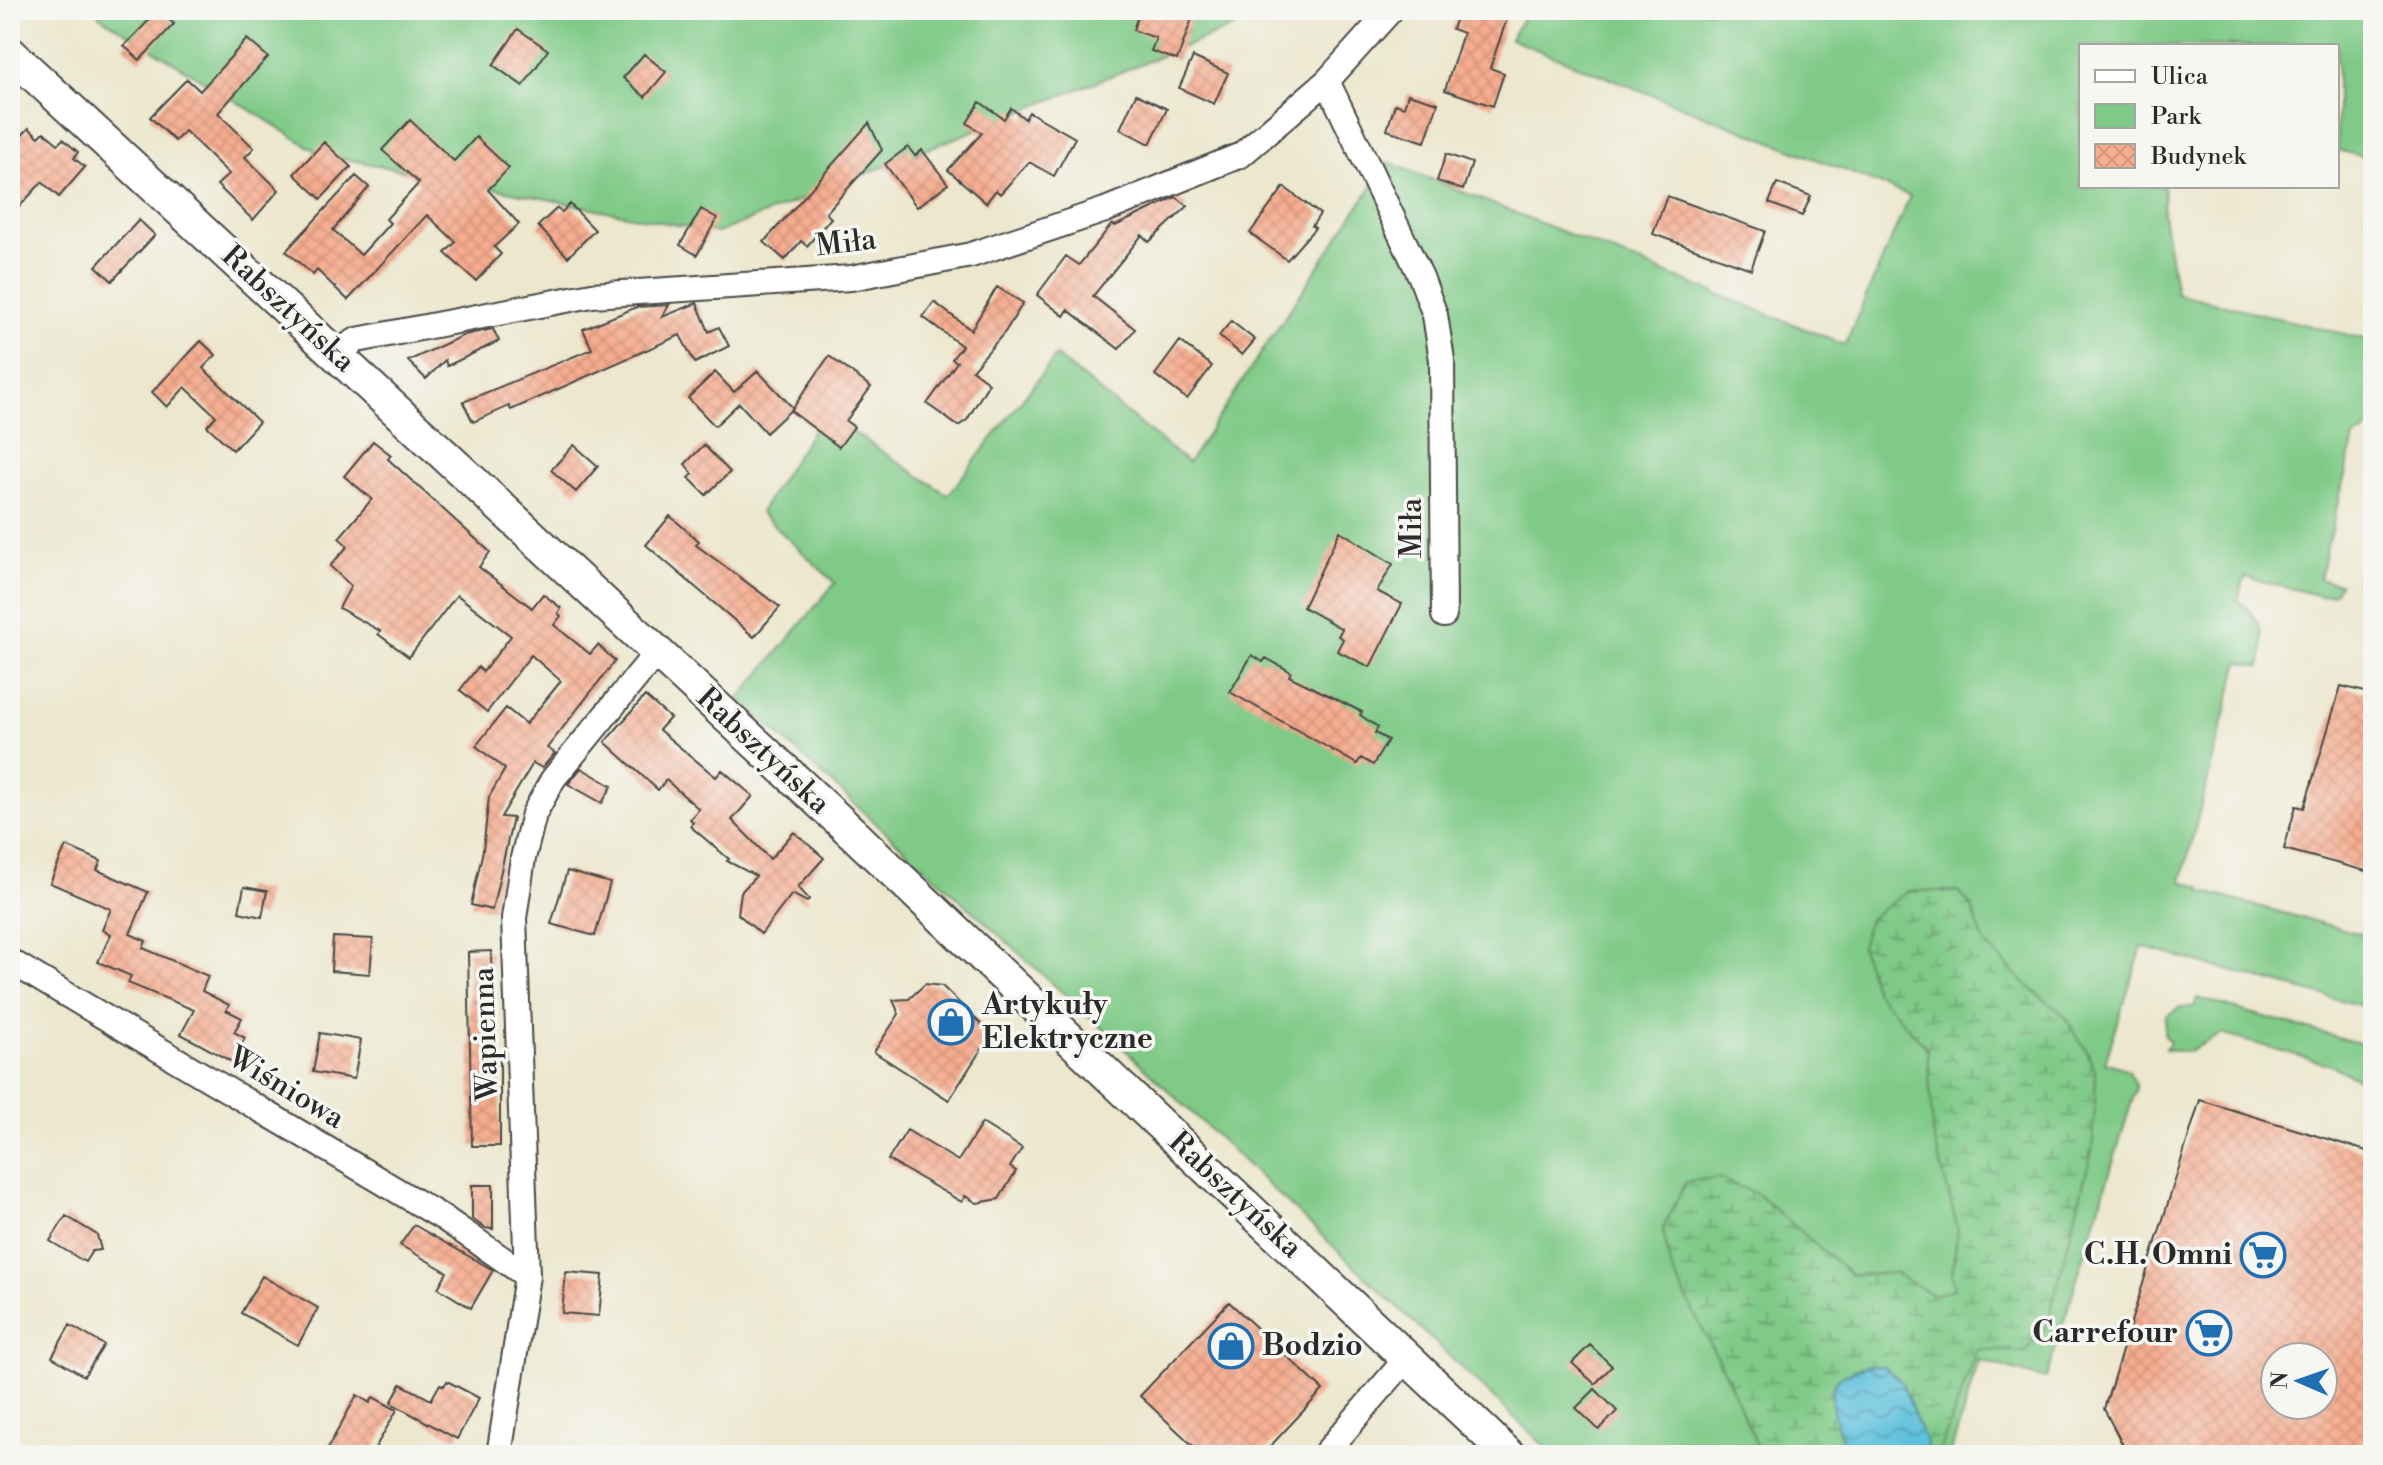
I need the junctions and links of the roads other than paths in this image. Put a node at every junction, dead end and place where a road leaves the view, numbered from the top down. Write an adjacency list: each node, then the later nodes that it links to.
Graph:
1 (1391, 10): 3 (street, Miła)
2 (10, 53): 4 (street, Rabsztyńska)
3 (1327, 81): 4 (street, Miła); 5 (street, Miła)
4 (335, 353): 6 (street, Rabsztyńska)
5 (1444, 615)
6 (657, 652): 8 (street, Wapienna); 9 (street, Rabsztyńska)
7 (10, 961): 8 (street, Wiśniowa)
8 (527, 1276): 10 (street, Wapienna)
9 (1406, 1359): 11 (street); 12 (street, Rabsztyńska)
10 (499, 1455)
11 (1324, 1455)
12 (1509, 1455)

